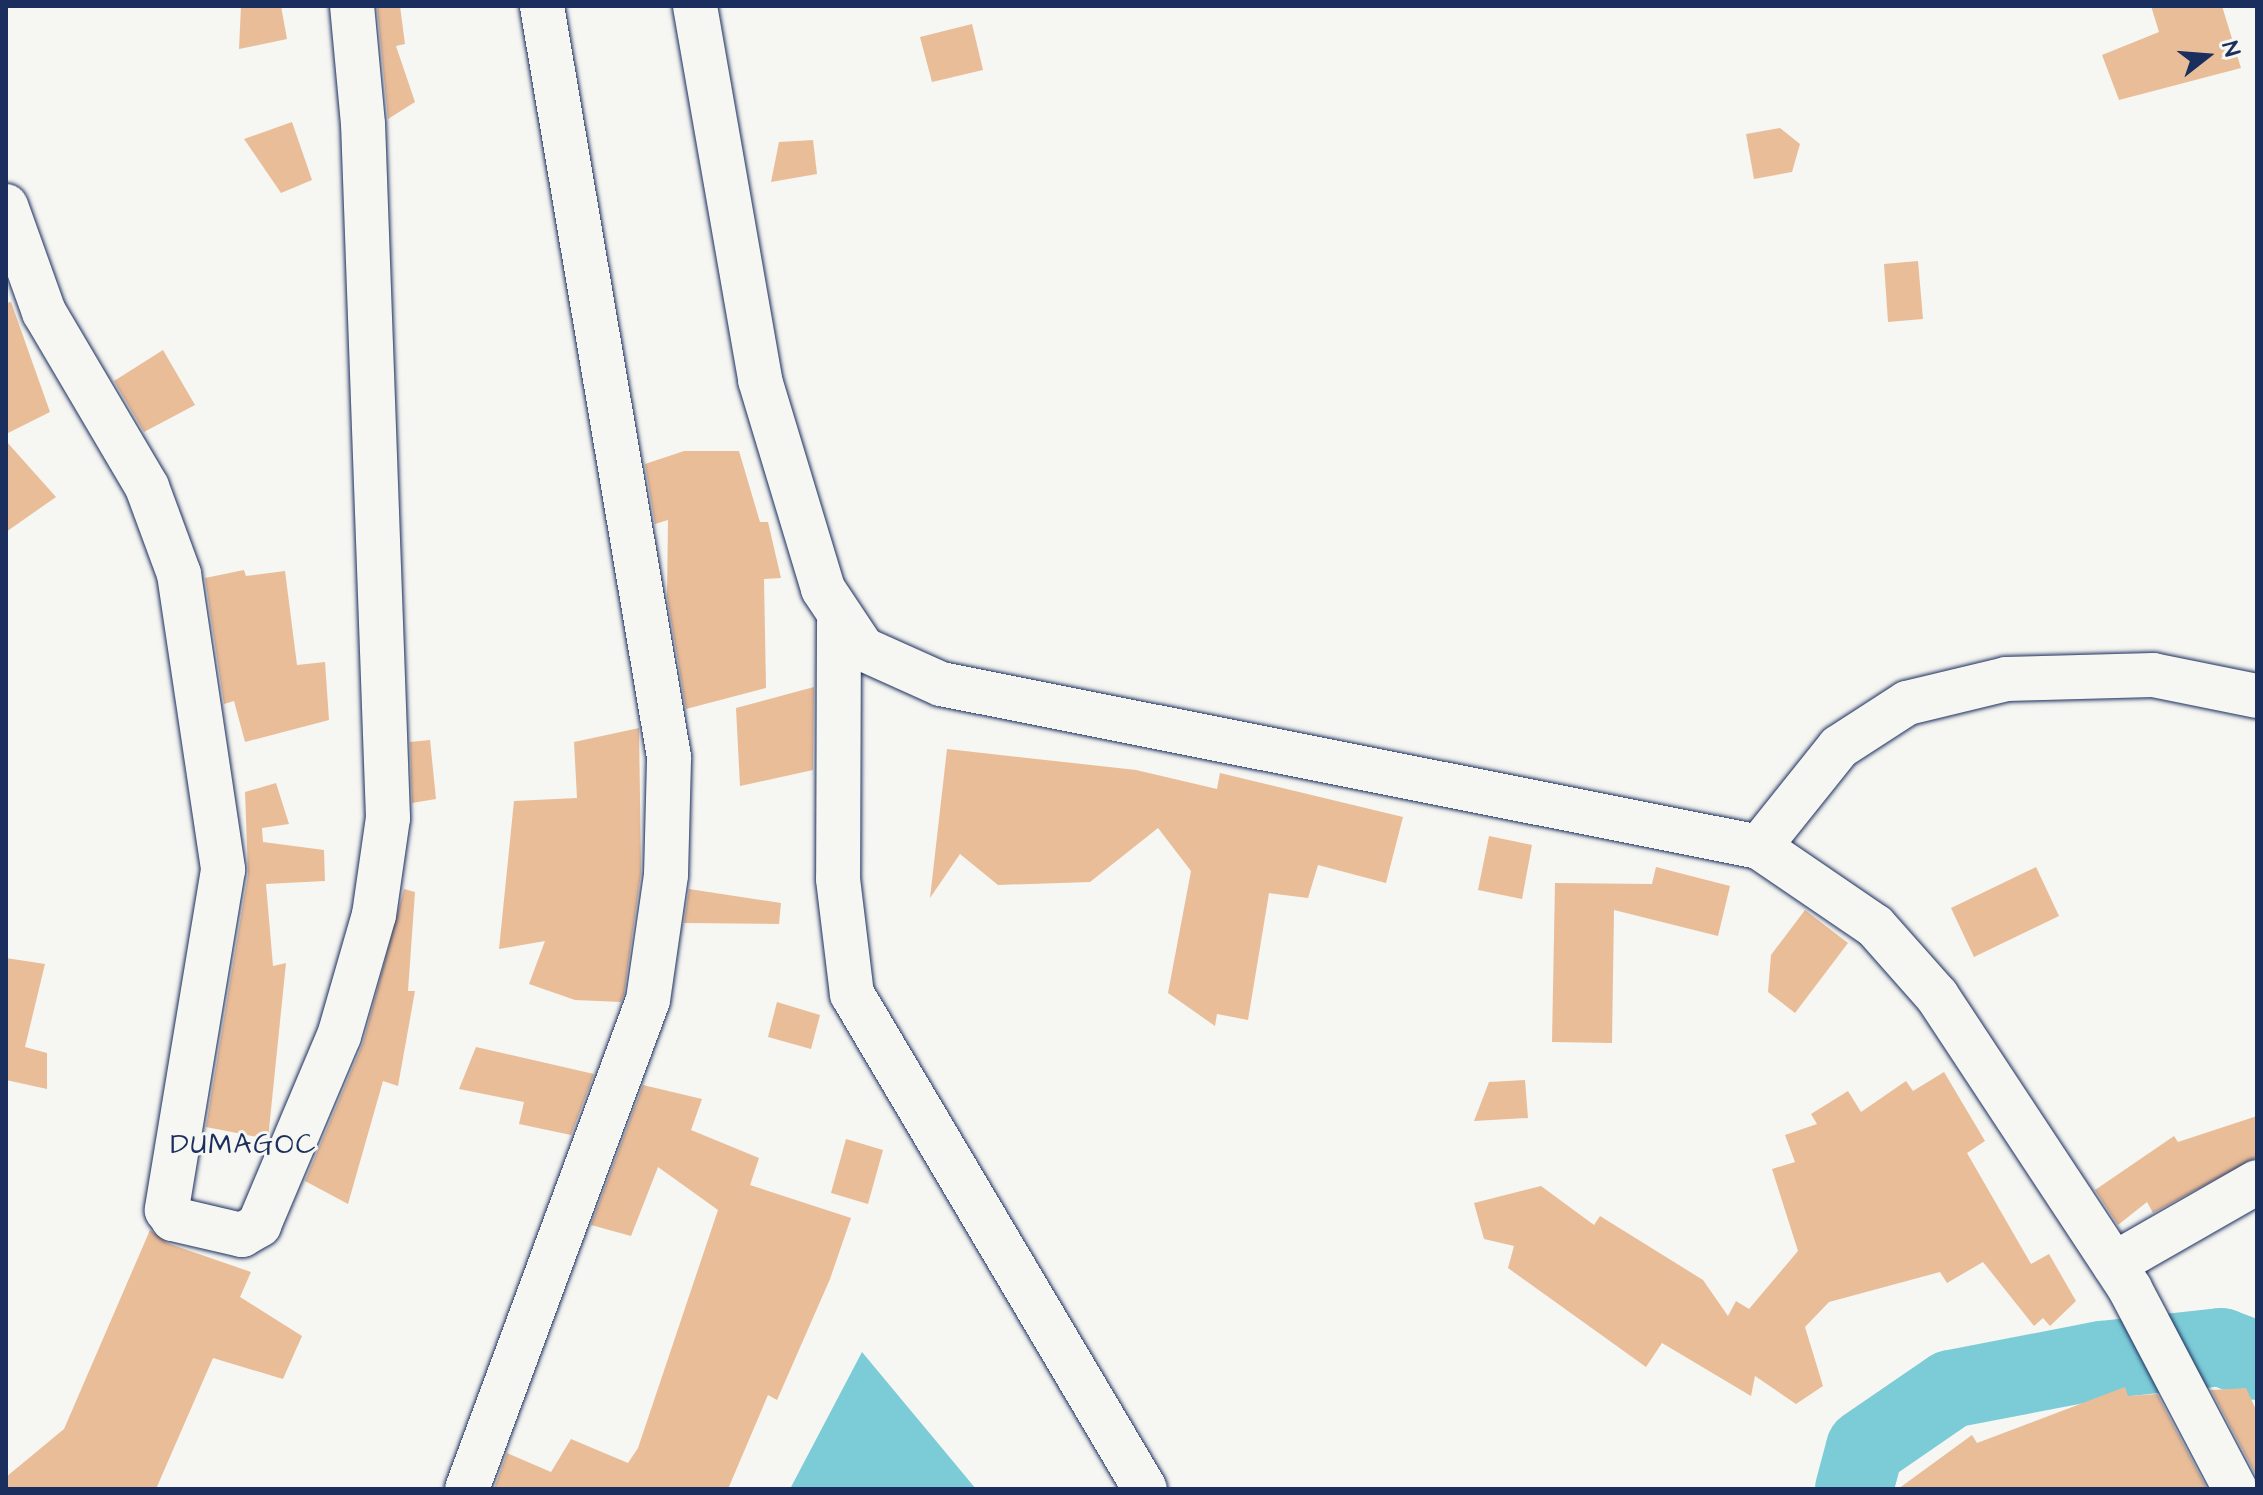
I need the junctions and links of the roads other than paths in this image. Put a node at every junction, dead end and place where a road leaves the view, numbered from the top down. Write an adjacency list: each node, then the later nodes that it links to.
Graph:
1 (352, 6): 4 (street)
2 (542, 6): 10 (street)
3 (695, 6): 5 (street)
4 (6, 206)
5 (839, 622): 7 (street); 11 (street)
6 (2257, 696): 7 (street)
7 (1759, 847): 9 (street)
8 (2257, 1182): 9 (street)
9 (2122, 1276): 12 (street)
10 (467, 1489)
11 (1145, 1489)
12 (2235, 1489)

